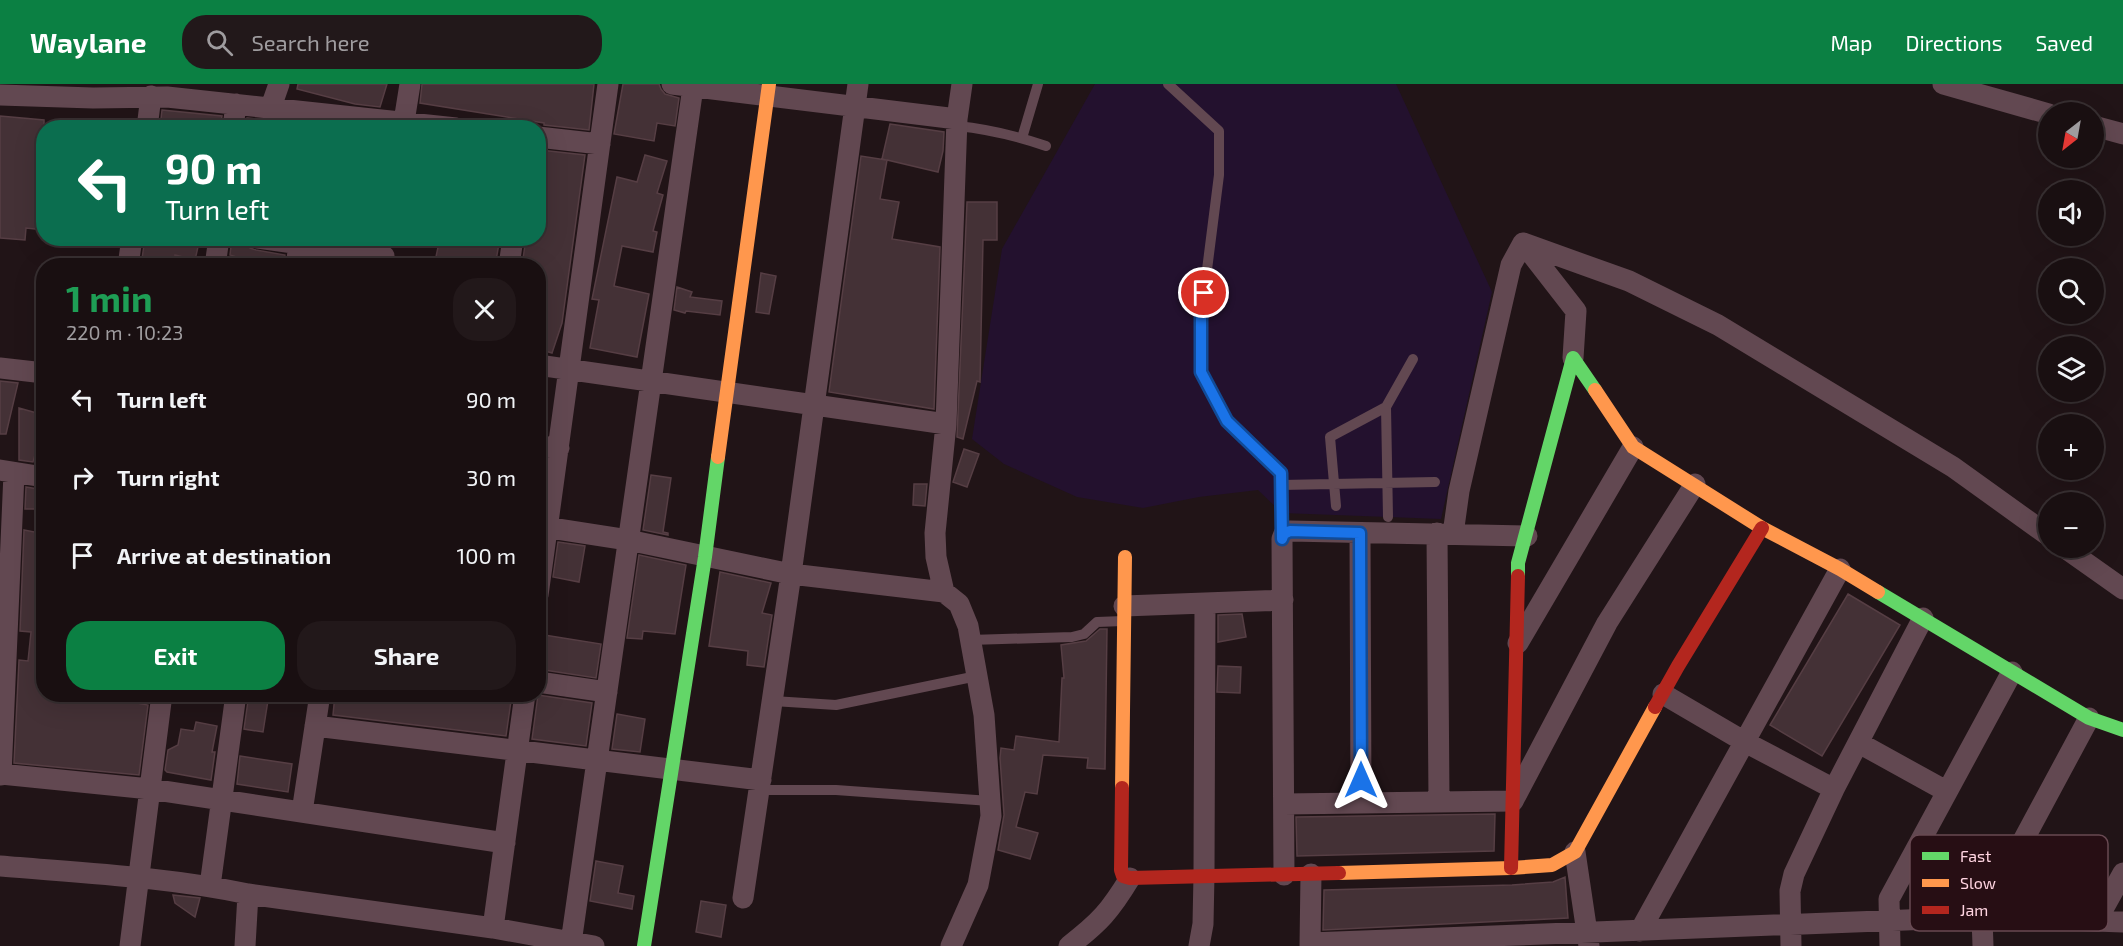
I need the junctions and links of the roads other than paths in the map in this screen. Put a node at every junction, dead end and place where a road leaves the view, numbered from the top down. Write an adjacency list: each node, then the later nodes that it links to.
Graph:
1 (279, 84): 16 (street)
2 (410, 84): 21 (street)
3 (608, 84): 27 (street)
4 (858, 84): 15 (street)
5 (962, 84): 22 (street)
6 (1038, 84): 26 (lane)
7 (1168, 84): 52 (lane)
8 (1943, 84): 17 (street)
9 (682, 85): 10 (street); 38 (street)
10 (769, 90): 15 (street); 39 (street)
11 (4, 91): 12 (street)
12 (95, 91): 13 (street)
13 (152, 96): 14 (street); 18 (street)
14 (236, 104): 16 (street); 19 (street)
15 (855, 106): 22 (street); 40 (street)
16 (271, 107): 20 (street)
17 (2038, 111)
18 (148, 120)
19 (234, 120)
20 (316, 120)
21 (405, 120)
22 (957, 122): 26 (lane); 42 (street)
23 (2104, 129): 24 (street)
24 (2123, 134)
25 (546, 138): 27 (street)
26 (1022, 138): 28 (lane)
27 (600, 144): 36 (street)
28 (1046, 146)
29 (1523, 243): 32 (street); 57 (street); 59 (street)
30 (330, 246): 31 (street)
31 (385, 253)
32 (1573, 358): 44 (street); 60 (street)
33 (1413, 359): 41 (lane)
34 (546, 366): 36 (street)
35 (0, 368): 37 (street)
36 (569, 370): 38 (street); 43 (street)
37 (36, 372)
38 (651, 381): 39 (street); 62 (street)
39 (728, 392): 40 (street); 63 (street)
40 (814, 406): 42 (street); 67 (street)
41 (1386, 407): 49 (lane); 50 (lane)
42 (946, 424): 69 (street)
43 (548, 447): 47 (street)
44 (1633, 447): 51 (street); 75 (street)
45 (7, 472): 46 (street); 94 (street)
46 (36, 476)
47 (546, 479)
48 (1435, 482): 49 (lane)
49 (1386, 483): 50 (lane); 54 (lane)
50 (1333, 484): 52 (lane); 53 (lane)
51 (1695, 484): 56 (street); 101 (street)
52 (1281, 485): 61 (lane)
53 (1336, 506)
54 (1388, 517)
55 (546, 526): 62 (street)
56 (1762, 528): 66 (street); 80 (street)
57 (2038, 528)
58 (1360, 533): 59 (street); 61 (street); 103 (street)
59 (1445, 534): 60 (street); 102 (street)
60 (1527, 536): 75 (street)
61 (1282, 539): 70 (street)
62 (628, 540): 63 (street); 79 (street)
63 (705, 557): 67 (street); 93 (street)
64 (1125, 557): 72 (street)
65 (2079, 558): 68 (street)
66 (1840, 569): 73 (street); 89 (street)
67 (791, 574): 69 (street); 81 (street)
68 (2123, 589)
69 (944, 592): 74 (street)
70 (1283, 600): 71 (street); 104 (street)
71 (1205, 603): 72 (street); 116 (street)
72 (1124, 614): 74 (lane); 118 (street)
73 (1923, 618): 76 (street); 90 (street)
74 (970, 640): 77 (street)
75 (1516, 646): 101 (street)
76 (2012, 672): 86 (street); 98 (street)
77 (977, 676): 81 (lane); 100 (street)
78 (546, 683): 79 (street)
79 (607, 692): 92 (street)
80 (1663, 694): 89 (street); 109 (street)
81 (773, 701): 95 (street)
82 (161, 702): 96 (street)
83 (236, 702): 99 (street)
84 (319, 702): 87 (street)
85 (524, 702): 91 (street)
86 (2089, 718): 88 (street); 107 (street)
87 (315, 726): 91 (street); 105 (street)
88 (2123, 730)
89 (1745, 742): 97 (street); 128 (street)
90 (1859, 743): 97 (street); 98 (street)
91 (517, 750): 92 (street); 108 (street)
92 (597, 760): 93 (street); 134 (street)
93 (671, 769): 95 (street); 140 (street)
94 (1, 775): 96 (street)
95 (761, 785): 100 (lane); 121 (street)
96 (150, 789): 99 (street); 117 (street)
97 (1834, 789): 130 (street)
98 (1946, 791): 106 (street)
99 (222, 800): 105 (street); 119 (street)
100 (990, 801): 141 (street)
101 (1513, 801): 102 (street); 112 (street)
102 (1439, 802): 103 (street)
103 (1361, 803): 104 (street)
104 (1284, 804): 115 (street)
105 (302, 812): 108 (street)
106 (1923, 835)
107 (2026, 835)
108 (505, 843): 127 (street)
109 (1575, 852): 112 (street); 132 (street)
110 (1910, 859): 124 (street)
111 (0, 866): 117 (street)
112 (1511, 868): 114 (street)
113 (2123, 873): 122 (street)
114 (1311, 874): 115 (street); 136 (street)
115 (1284, 875): 116 (street)
116 (1204, 876): 118 (street); 143 (street)
117 (139, 877): 119 (street); 137 (street)
118 (1130, 878): 142 (street)
119 (210, 886): 120 (street)
120 (248, 894): 127 (street); 138 (street)
121 (743, 898)
122 (2108, 900)
123 (1910, 920): 124 (street)
124 (1889, 921): 130 (street); 144 (street)
125 (2108, 921): 126 (street)
126 (2123, 922)
127 (493, 928): 134 (street)
128 (1640, 931): 131 (street); 132 (street)
129 (1982, 931): 145 (street)
130 (1791, 936): 131 (street)
131 (1691, 938)
132 (1589, 939): 133 (street)
133 (1497, 941): 135 (street)
134 (572, 943): 139 (street)
135 (1396, 943): 136 (street)
136 (1310, 945)
137 (130, 946)
138 (245, 946)
139 (594, 946)
140 (644, 946)
141 (951, 946)
142 (1069, 946)
143 (1199, 946)
144 (1890, 946)
145 (1983, 946)

